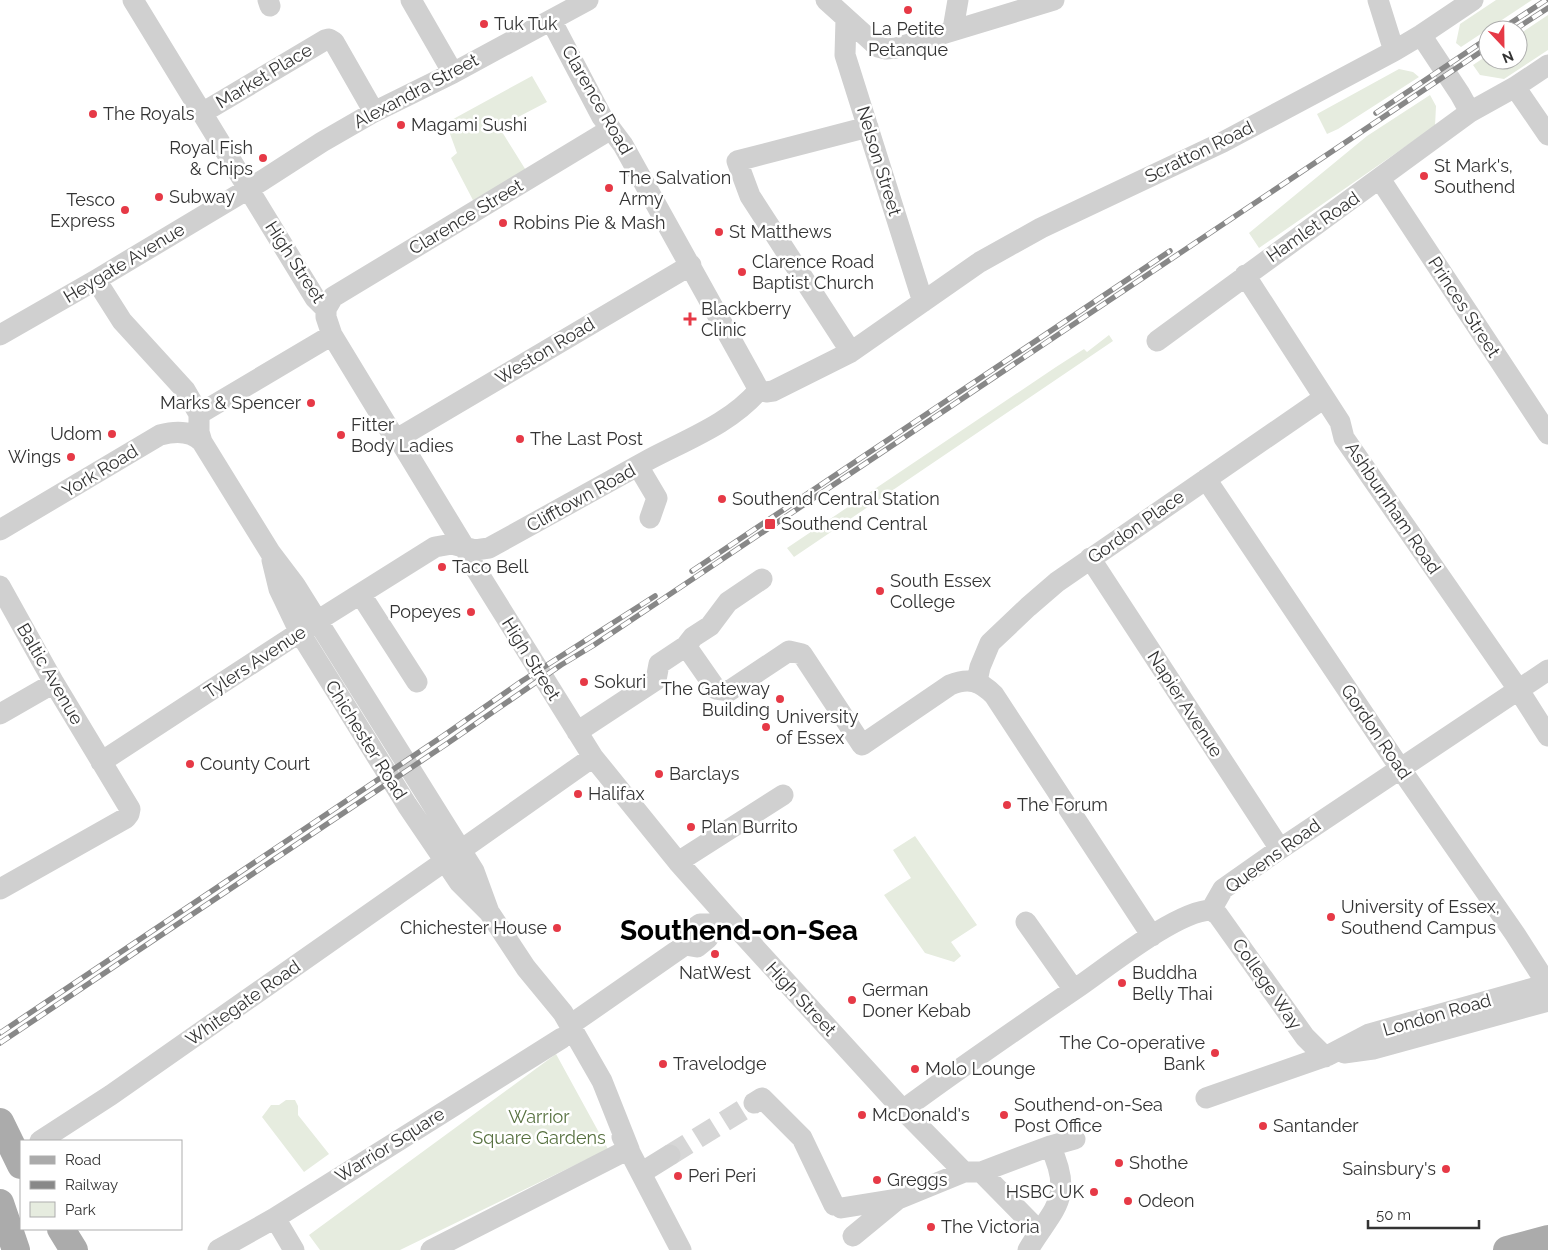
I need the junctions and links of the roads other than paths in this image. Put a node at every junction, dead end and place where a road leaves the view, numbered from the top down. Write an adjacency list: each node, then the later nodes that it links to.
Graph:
1 (133, 0): 19 (street, High Street)
2 (411, 0): 15 (street)
3 (588, 0): 10 (street, Alexandra Street)
4 (826, 0): 9 (street)
5 (958, 0): 11 (street)
6 (1054, 0): 11 (street)
7 (1378, 0): 13 (street)
8 (1473, 0): 12 (street, Scratton Road)
9 (846, 19): 11 (street); 20 (street, Nelson Street)
10 (550, 20): 15 (street, Alexandra Street); 21 (street, Clarence Road)
11 (953, 29)
12 (1427, 44): 13 (street, Scratton Road); 17 (street)
13 (1394, 51): 28 (street, Scratton Road)
14 (1548, 65): 16 (street, Hamlet Road)
15 (453, 73): 18 (street, Alexandra Street)
16 (1515, 87): 17 (street, Hamlet Road); 22 (street)
17 (1465, 103): 23 (street, Hamlet Road)
18 (374, 112): 19 (street, Market Place); 24 (street, Alexandra Street)
19 (202, 113): 24 (street, High Street)
20 (868, 127): 28 (street, Nelson Street); 33 (street)
21 (611, 129): 25 (street, Clarence Road); 29 (street, Clarence Street)
22 (1548, 135)
23 (1380, 179): 26 (street, Hamlet Road); 37 (street, Princes Street)
24 (248, 189): 27 (street, Heygate Avenue); 29 (street, High Street)
25 (690, 265): 34 (street, Clarence Road); 38 (street, Weston Road)
26 (1245, 275): 32 (street, Hamlet Road); 35 (street, Ashburnham Road)
27 (96, 280): 30 (street, Heygate Avenue); 36 (street, Chichester Road)
28 (923, 302): 33 (street)
29 (326, 309): 31 (street, High Street)
30 (0, 335)
31 (332, 335): 36 (street); 38 (street, High Street)
32 (1157, 341)
33 (851, 352): 34 (street)
34 (759, 390): 40 (street, Clifftown Road)
35 (1324, 398): 41 (street, Gordon Place); 59 (street, Ashburnham Road)
36 (199, 414): 39 (street, Chichester Road)
37 (1548, 434)
38 (400, 437): 44 (street, High Street)
39 (202, 442): 43 (street, York Road); 45 (street, Chichester Road)
40 (638, 466): 42 (street); 44 (street, Clifftown Road)
41 (1206, 479): 47 (street, Gordon Place); 65 (street, Gordon Road)
42 (650, 518)
43 (0, 530)
44 (465, 548): 48 (street, High Street); 51 (street, Tylers Avenue)
45 (270, 552): 52 (street, Chichester Road); 53 (street, Chichester Road)
46 (496, 557): 48 (street)
47 (1090, 558): 56 (street, Gordon Place); 67 (street, Napier Avenue)
48 (475, 569): 61 (street, High Street)
49 (762, 579): 54 (street)
50 (0, 586): 58 (street, Baltic Avenue)
51 (361, 595): 52 (street, Tylers Avenue); 57 (street)
52 (318, 621): 53 (street, Tylers Avenue); 68 (street, Chichester Road)
53 (300, 633): 64 (street, Tylers Avenue); 68 (street, Chichester Road)
54 (686, 646): 56 (street); 61 (street)
55 (1548, 670): 59 (street, Queens Road)
56 (977, 681): 74 (street)
57 (417, 682)
58 (54, 683): 60 (street); 64 (street, Baltic Avenue)
59 (1518, 689): 62 (street, Ashburnham Road); 65 (street, Queens Road)
60 (0, 714)
61 (577, 732): 63 (street, High Street)
62 (1548, 736)
63 (593, 757): 68 (street, Whitegate Road); 69 (street, High Street)
64 (101, 762): 70 (street)
65 (1400, 768): 67 (street, Queens Road); 76 (street, Gordon Road)
66 (783, 795): 69 (street)
67 (1280, 849): 71 (street, Queens Road)
68 (453, 856): 77 (street, Chichester Road); 84 (street, Whitegate Road)
69 (678, 862): 72 (street, High Street)
70 (0, 889)
71 (1211, 910): 74 (street, Queens Road); 78 (street, College Way)
72 (721, 920): 77 (street, Warrior Square); 81 (street, High Street)
73 (1026, 922): 75 (street)
74 (1152, 936): 75 (street, Queens Road)
75 (1074, 990): 81 (street, Queens Road)
76 (1548, 990): 78 (street, London Road)
77 (566, 1032): 86 (street, Chichester Road); 93 (street, Warrior Square)
78 (1327, 1056): 79 (street, London Road)
79 (1206, 1098)
80 (754, 1103): 91 (street)
81 (903, 1110): 89 (street, High Street)
82 (0, 1122): 88 (main road)
83 (1075, 1139): 85 (street)
84 (42, 1140)
85 (1050, 1146): 89 (street); 95 (street)
86 (629, 1149): 90 (street, Chichester Road); 102 (street)
87 (670, 1155): 90 (street)
88 (20, 1158)
89 (972, 1172): 91 (street); 95 (street, High Street)
90 (642, 1173): 103 (street, Chichester Road)
91 (898, 1200): 96 (street)
92 (0, 1203): 98 (main road)
93 (275, 1218): 100 (street, Warrior Square); 101 (street)
94 (62, 1230): 99 (main road)
95 (1039, 1231): 104 (street)
96 (853, 1236)
97 (1548, 1239): 105 (main road)
98 (16, 1250)
99 (74, 1250)
100 (218, 1250)
101 (294, 1250)
102 (431, 1250)
103 (681, 1250)
104 (1028, 1250)
105 (1507, 1250)

